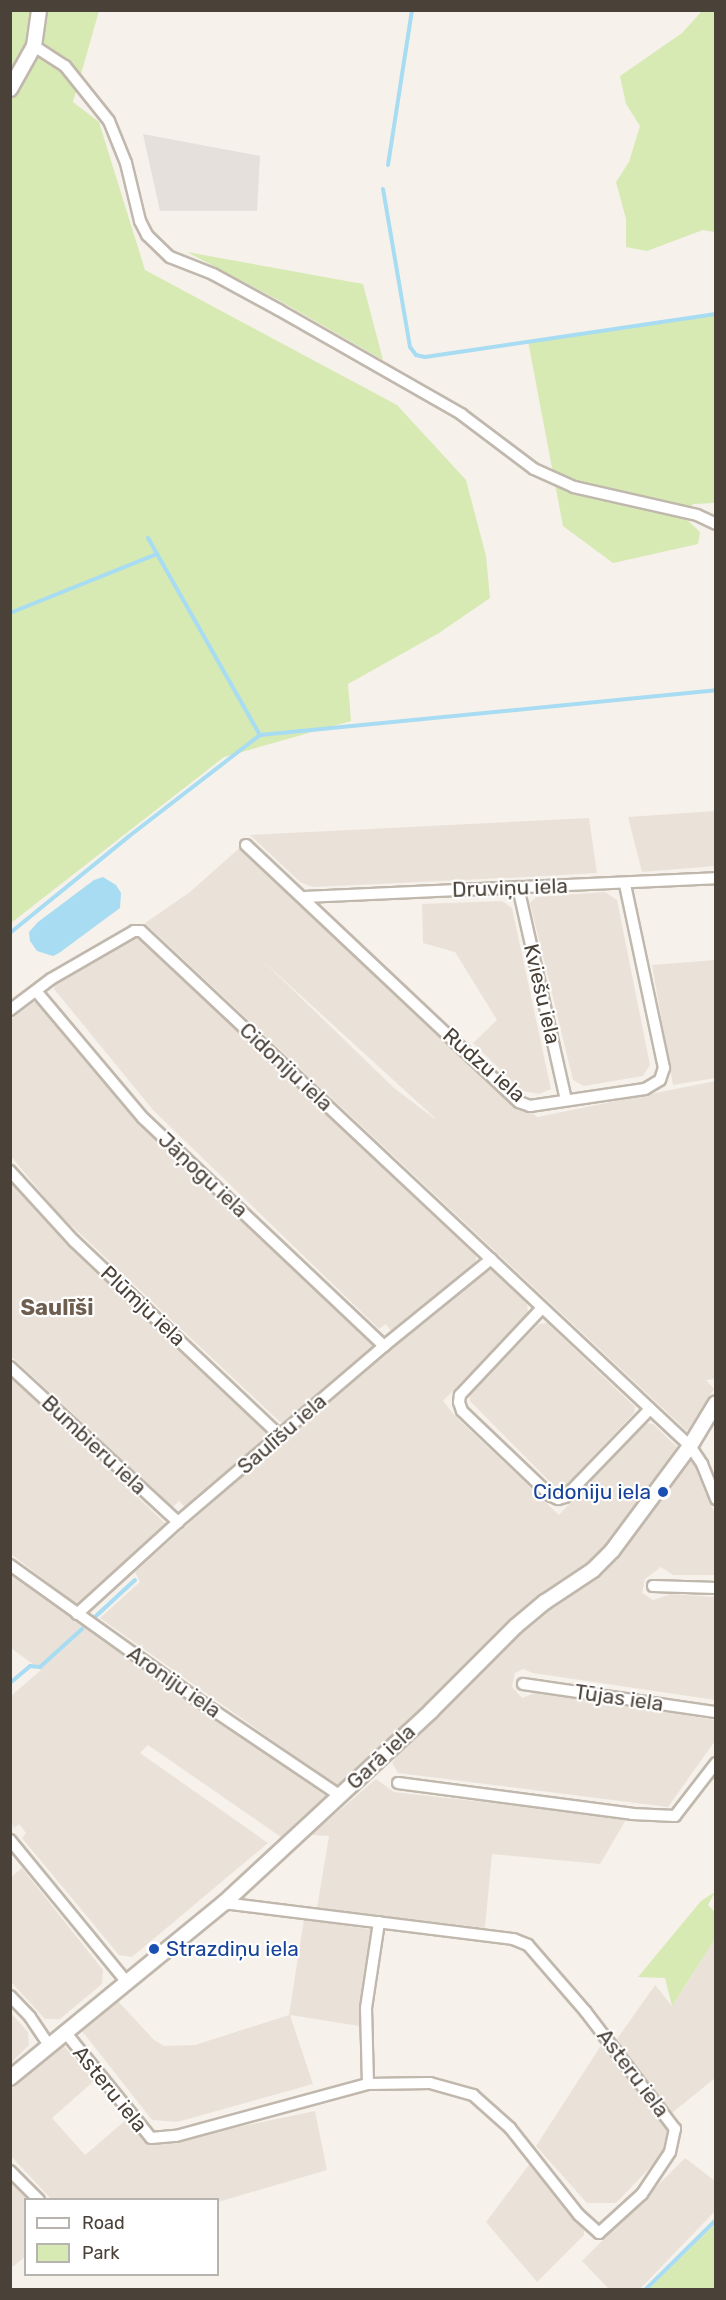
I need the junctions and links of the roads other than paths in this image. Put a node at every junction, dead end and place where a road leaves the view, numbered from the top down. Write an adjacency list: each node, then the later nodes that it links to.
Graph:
1 (39, 10): 2 (street)
2 (34, 46): 3 (street); 4 (street)
3 (10, 89)
4 (716, 524)
5 (246, 844): 9 (street, Rudzu iela)
6 (716, 878): 7 (street, Druviņu iela)
7 (625, 884): 8 (street, Druviņu iela); 12 (street, Rudzu iela)
8 (518, 887): 9 (street, Druviņu iela); 12 (street, Kviešu iela)
9 (304, 897): 12 (street, Rudzu iela)
10 (36, 991): 11 (street, Cidoniju iela); 14 (street, Cidoniju iela); 16 (street, Jāņogu iela)
11 (10, 1010)
12 (566, 1100)
13 (10, 1171): 20 (street, Plūmju iela)
14 (491, 1259): 15 (street, Cidoniju iela); 16 (street, Saulīšu iela)
15 (542, 1308): 19 (street, Cidoniju iela); 19 (street)
16 (384, 1346): 20 (street, Saulīšu iela)
17 (10, 1367): 23 (street, Bumbieru iela)
18 (716, 1403): 21 (street, Garā iela)
19 (650, 1410): 21 (street, Cidoniju iela)
20 (280, 1436): 23 (street, Saulīšu iela)
21 (690, 1446): 22 (street, Cidoniju iela); 32 (street, Garā iela)
22 (716, 1500)
23 (178, 1522): 27 (street, Saulīšu iela)
24 (10, 1565): 27 (street, Aroniju iela)
25 (652, 1586): 26 (street)
26 (716, 1588)
27 (77, 1614): 32 (street, Aroniju iela)
28 (522, 1684): 29 (street, Tūjas iela)
29 (716, 1712)
30 (716, 1762): 31 (street)
31 (398, 1783)
32 (339, 1796): 34 (street, Garā iela)
33 (10, 1840): 36 (street)
34 (224, 1903): 35 (street, Asteru iela); 36 (street, Garā iela)
35 (380, 1922): 41 (street); 41 (street, Asteru iela)
36 (126, 1981): 38 (street, Garā iela)
37 (10, 1996): 39 (street)
38 (64, 2032): 39 (street, Garā iela); 41 (street, Asteru iela)
39 (49, 2045): 40 (street, Garā iela)
40 (10, 2078)
41 (368, 2084)
42 (10, 2171): 43 (street)
43 (38, 2198)

